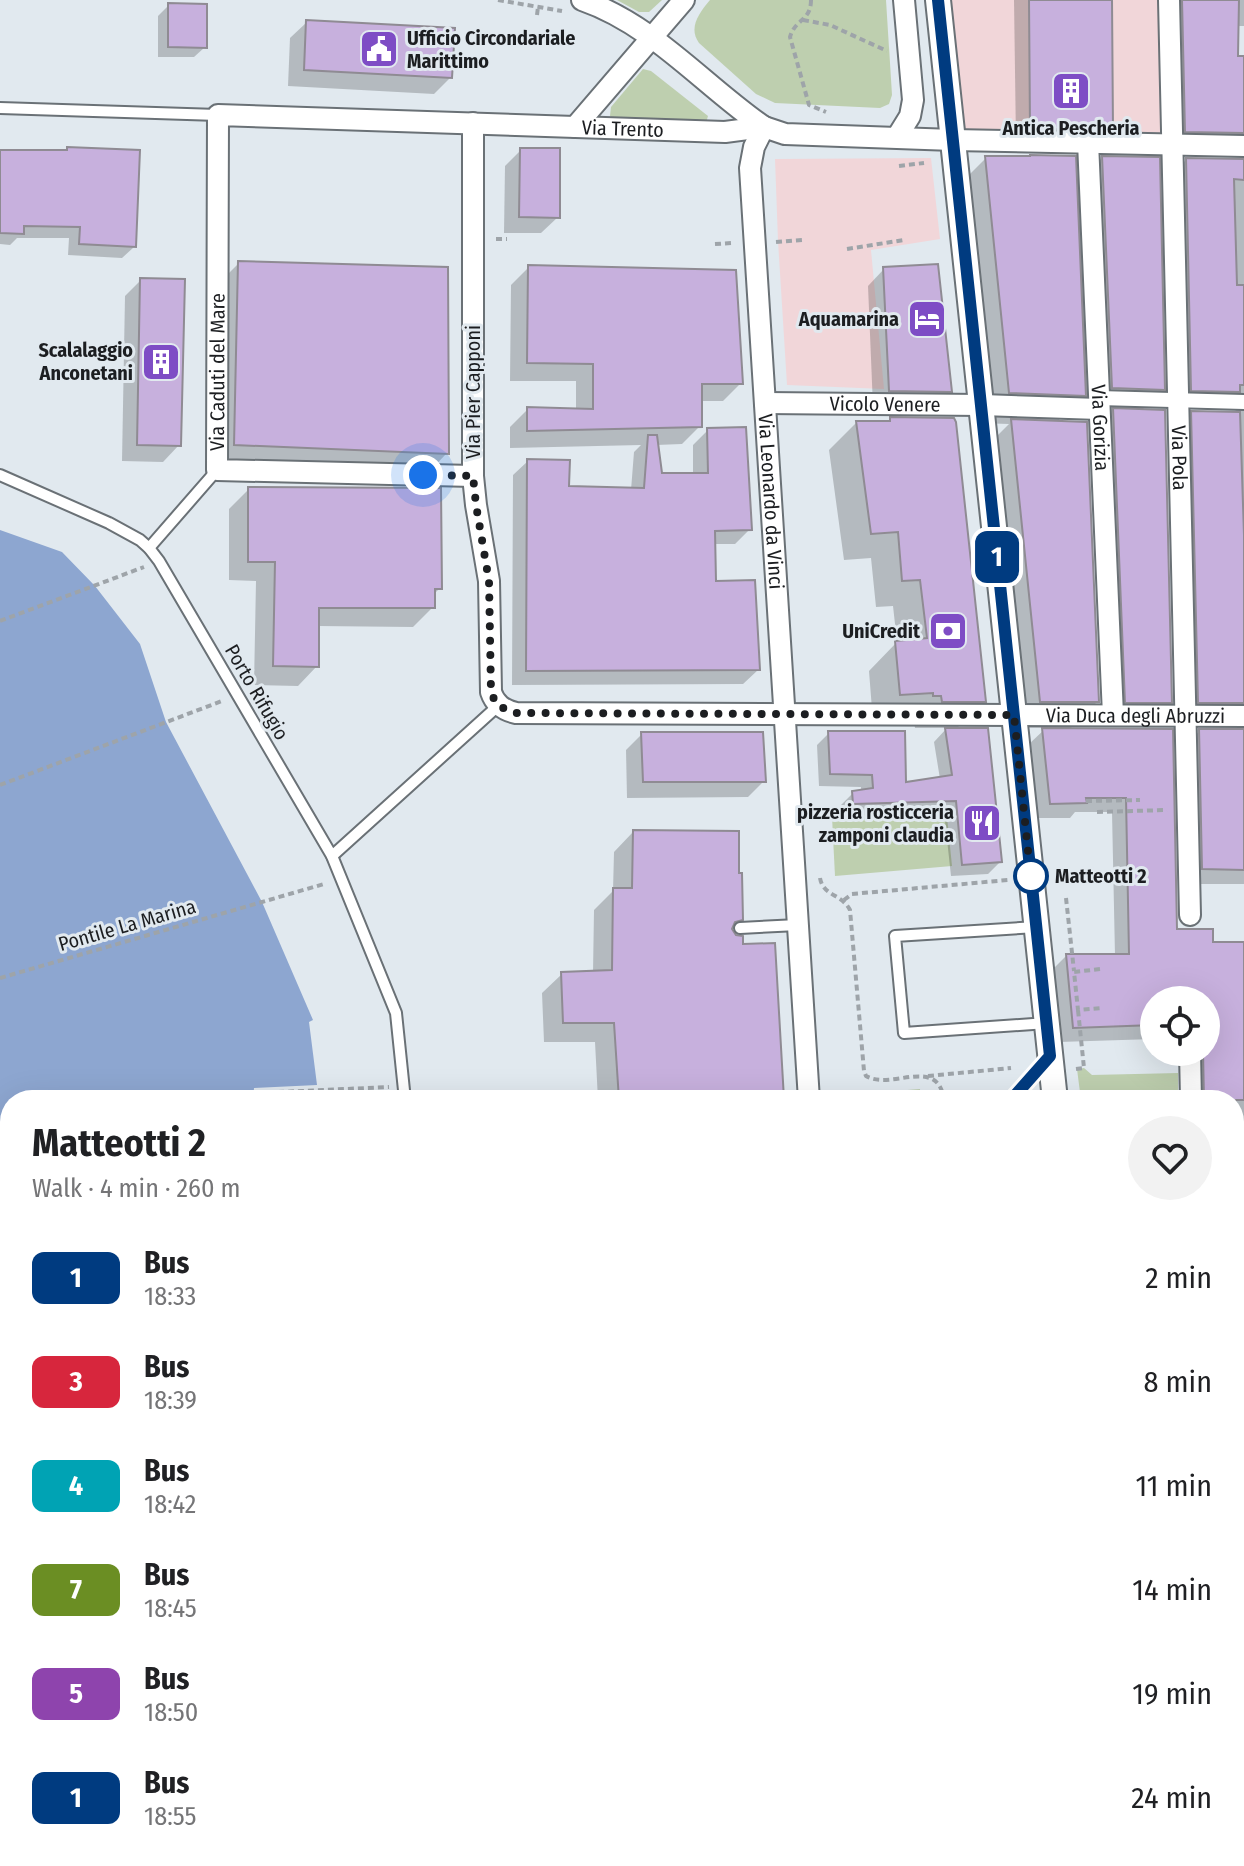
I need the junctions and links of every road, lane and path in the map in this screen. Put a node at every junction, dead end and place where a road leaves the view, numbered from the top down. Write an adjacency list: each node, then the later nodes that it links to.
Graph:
1 (498, 0): 8 (path)
2 (582, 0): 10 (street)
3 (684, 0): 10 (street)
4 (811, 0): 9 (path)
5 (904, 0): 18 (street)
6 (938, 0): 19 (street)
7 (1169, 0): 21 (street, Via Pola)
8 (537, 15)
9 (803, 20): 11 (path); 13 (path)
10 (653, 37): 16 (street); 17 (street)
11 (894, 53)
12 (0, 108): 14 (lane, Via Trento)
13 (826, 112)
14 (218, 115): 15 (street, Via Trento); 36 (street, Via Caduti del Mare)
15 (473, 123): 16 (street, Via Trento); 38 (street, Via Pier Capponi)
16 (575, 127): 17 (street, Via Trento)
17 (764, 127): 18 (street, Via Trento); 33 (street, Via Leonardo da Vinci)
18 (897, 137): 19 (street, Via Trento)
19 (953, 140): 20 (street, Via Trento); 35 (street)
20 (1088, 142): 21 (street, Via Trento); 34 (street, Via Gorizia)
21 (1173, 145): 22 (street, Via Trento); 31 (street, Via Pola)
22 (1244, 146)
23 (931, 163): 24 (path)
24 (899, 166)
25 (802, 240): 27 (path)
26 (904, 240): 30 (path)
27 (778, 241)
28 (732, 243): 29 (path)
29 (715, 244)
30 (847, 249)
31 (1178, 400): 32 (street, Vicolo Venere); 34 (street, Vicolo Venere); 47 (street, Via Pola)
32 (1244, 402)
33 (765, 403): 35 (street, Vicolo Venere); 44 (street, Via Leonardo da Vinci)
34 (1099, 404): 35 (street, Vicolo Venere); 46 (street, Via Gorizia)
35 (982, 405): 45 (street)
36 (217, 470): 38 (street, Via Caduti del Mare); 39 (lane)
37 (0, 475): 39 (lane, Porto Rifugio)
38 (473, 476): 43 (street, Via Pier Capponi)
39 (149, 548): 40 (lane, Porto Rifugio)
40 (159, 561): 41 (path); 42 (lane, Porto Rifugio)
41 (0, 621)
42 (237, 695): 49 (path); 54 (lane, Porto Rifugio)
43 (499, 705): 44 (street); 54 (lane)
44 (785, 714): 45 (street, Via Duca degli Abruzzi); 61 (street, Via Leonardo da Vinci)
45 (1014, 715): 46 (street, Via Duca degli Abruzzi); 62 (street)
46 (1113, 715): 47 (street, Via Duca degli Abruzzi)
47 (1185, 715): 48 (street, Via Duca degli Abruzzi); 52 (street, Via Pola)
48 (1244, 716)
49 (0, 785)
50 (1140, 800): 51 (path)
51 (1086, 801)
52 (1188, 809): 53 (path); 60 (street, Via Pola)
53 (1097, 812)
54 (332, 856): 56 (lane, Porto Rifugio)
55 (819, 869): 59 (path)
56 (341, 879): 66 (path, Pontile La Marina); 75 (lane, Porto Rifugio)
57 (1009, 879): 59 (path)
58 (1066, 898): 65 (path)
59 (844, 900): 74 (path)
60 (1190, 915)
61 (798, 925): 63 (lane); 78 (street, Via Leonardo da Vinci)
62 (1036, 927): 69 (street); 69 (lane)
63 (740, 928)
64 (1100, 969): 65 (path)
65 (1074, 972): 68 (path)
66 (0, 978)
67 (1102, 1008): 68 (path)
68 (1078, 1010): 73 (path)
69 (1047, 1023): 70 (street)
70 (1050, 1056): 80 (lane); 81 (street)
71 (1190, 1066): 82 (street)
72 (1011, 1068): 74 (path)
73 (1074, 1069)
74 (926, 1076): 79 (path)
75 (403, 1086): 76 (path); 77 (lane, Porto Rifugio)
76 (320, 1090)
77 (404, 1090)
78 (808, 1090)
79 (942, 1090)
80 (1020, 1090)
81 (1063, 1090)
82 (1191, 1090)

